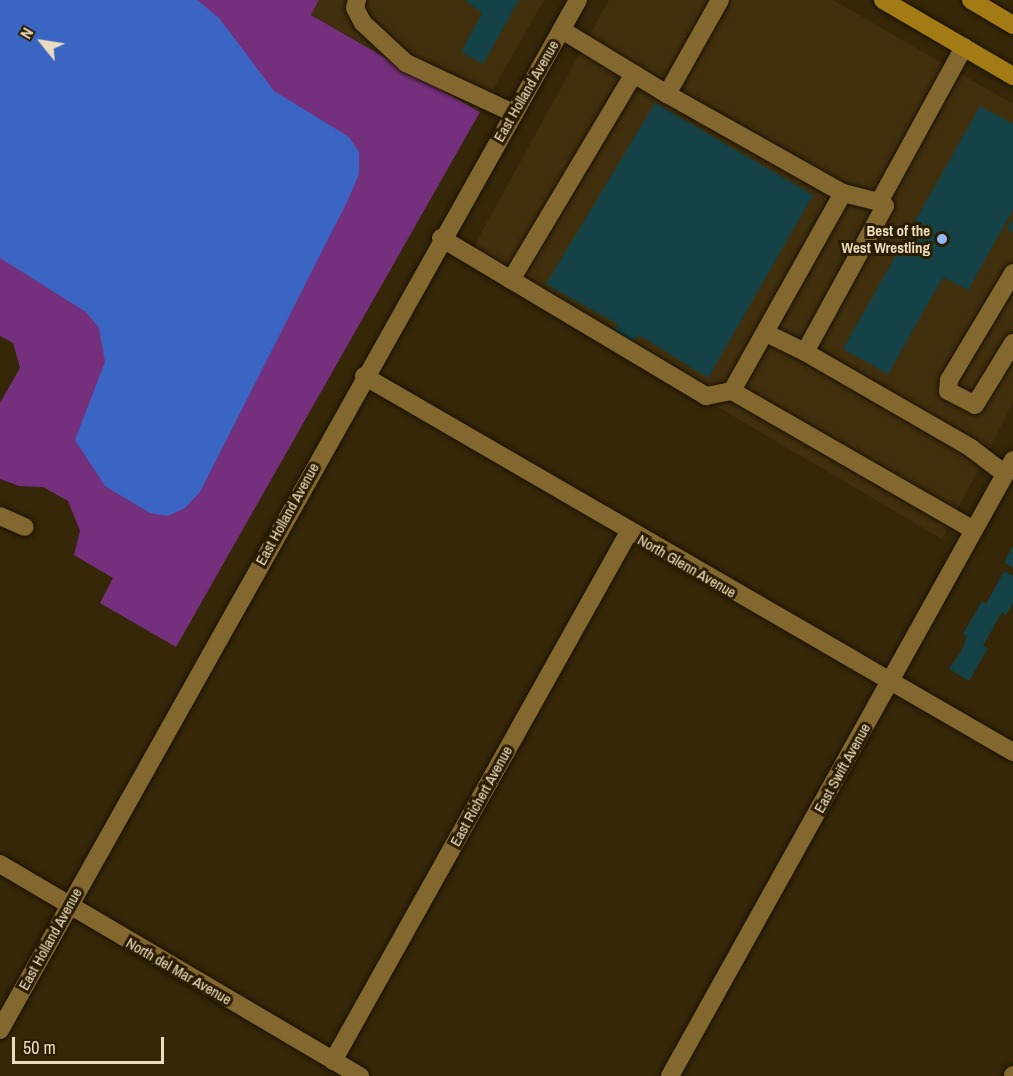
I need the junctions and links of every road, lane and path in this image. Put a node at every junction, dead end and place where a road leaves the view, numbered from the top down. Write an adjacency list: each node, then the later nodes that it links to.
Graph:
1 (357, 0): 12 (street)
2 (578, 0): 7 (street, East Holland Avenue)
3 (720, 0): 11 (street)
4 (883, 0): 8 (main road)
5 (971, 0): 6 (main road)
6 (1013, 25)
7 (562, 30): 9 (street); 12 (street, East Holland Avenue)
8 (964, 47): 10 (main road); 14 (street)
9 (634, 74): 11 (street); 17 (street)
10 (1013, 76)
11 (667, 94): 13 (street)
12 (513, 113): 15 (street, East Holland Avenue)
13 (843, 193): 14 (street); 18 (street)
14 (879, 202): 20 (street)
15 (441, 238): 17 (street); 21 (street, East Holland Avenue)
16 (1013, 273): 19 (street)
17 (511, 280): 22 (street)
18 (766, 333): 20 (street); 22 (street)
19 (1013, 343)
20 (805, 352): 23 (street)
21 (364, 376): 27 (street, North Glenn Avenue); 31 (street, East Holland Avenue)
22 (732, 391): 26 (street)
23 (1009, 467): 26 (street, East Swift Avenue)
24 (0, 516): 25 (street)
25 (25, 527)
26 (974, 530): 28 (street, East Swift Avenue)
27 (629, 532): 28 (street, North Glenn Avenue); 33 (street, East Richert Avenue)
28 (889, 684): 29 (street, North Glenn Avenue); 35 (street, East Swift Avenue)
29 (1013, 753)
30 (0, 864): 31 (street, North del Mar Avenue)
31 (68, 906): 32 (street, East Holland Avenue); 33 (street, North del Mar Avenue)
32 (0, 1030)
33 (333, 1060): 34 (street, North del Mar Avenue)
34 (360, 1076)
35 (670, 1076)

